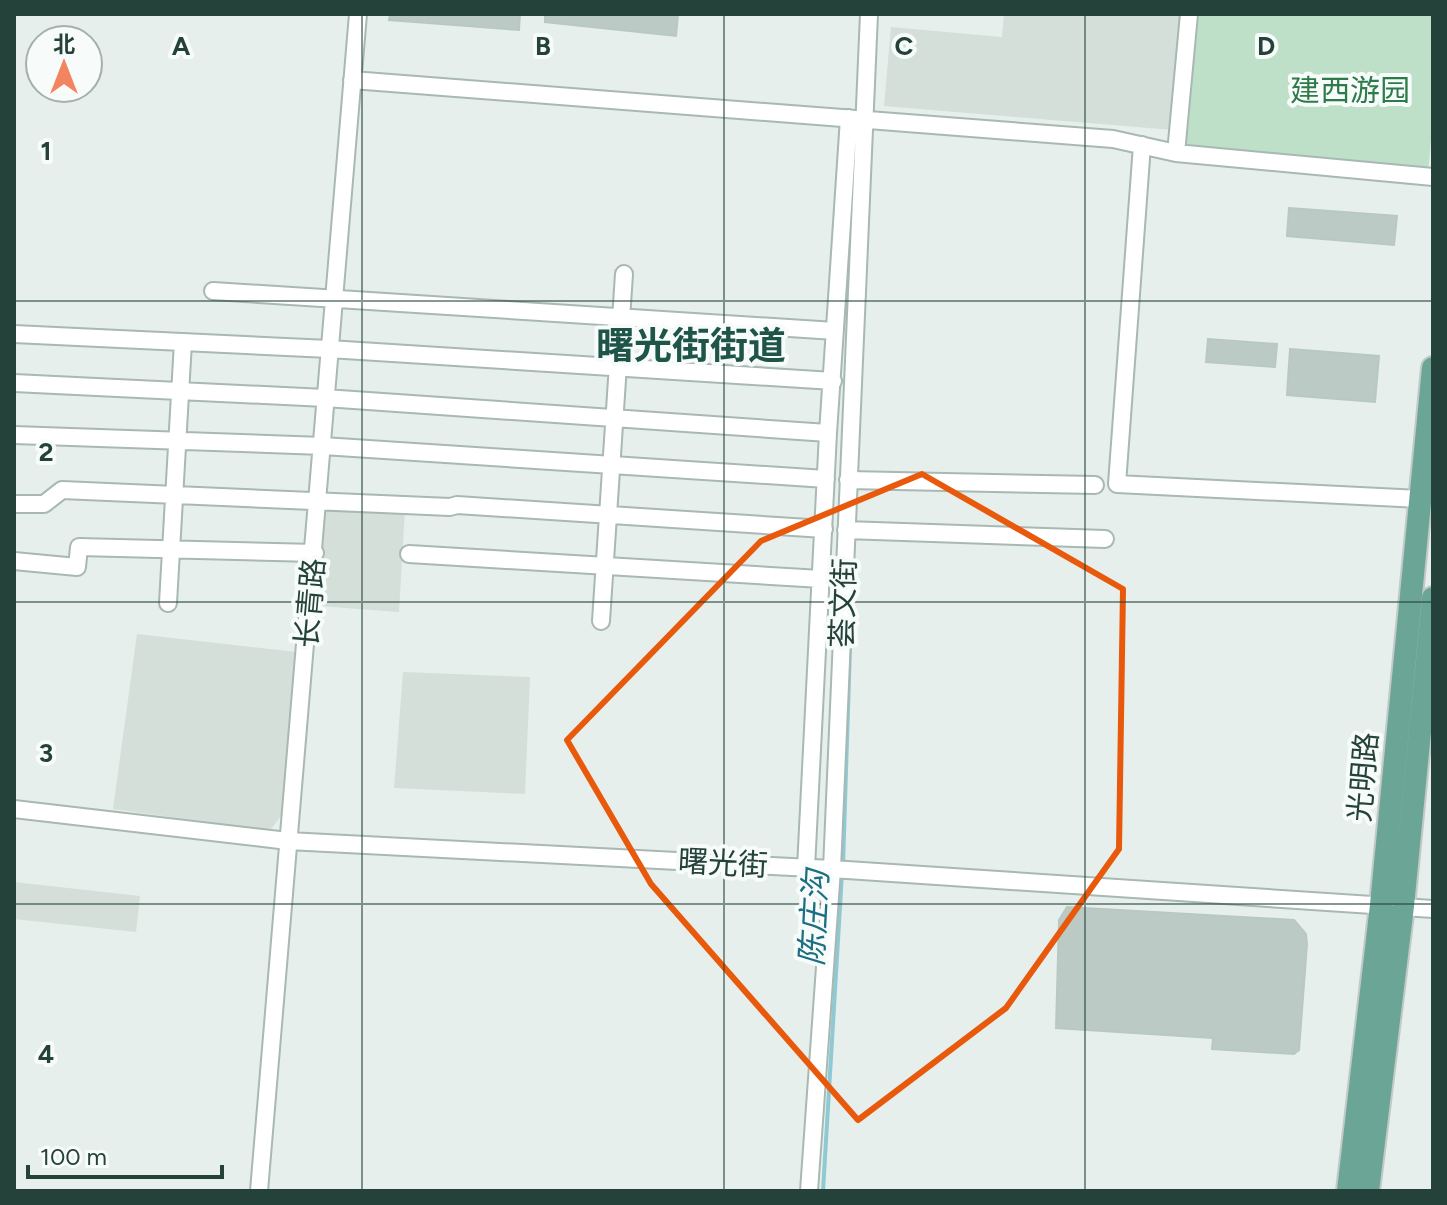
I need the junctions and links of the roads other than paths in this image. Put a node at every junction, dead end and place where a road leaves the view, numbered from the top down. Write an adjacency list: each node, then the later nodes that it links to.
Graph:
1 (358, 14): 4 (street, 长青路)
2 (869, 14): 5 (street, 荟文街)
3 (1189, 14): 7 (street)
4 (352, 80): 5 (street); 11 (street, 长青路)
5 (856, 118): 6 (street); 13 (street); 31 (street, 荟文街)
6 (1142, 145): 7 (street); 35 (street)
7 (1176, 153): 8 (street)
8 (1433, 177)
9 (624, 274): 12 (street)
10 (213, 291): 11 (street)
11 (334, 297): 12 (street); 16 (street, 长青路)
12 (621, 317): 13 (street); 17 (street)
13 (835, 331): 19 (street)
14 (14, 334): 15 (street)
15 (183, 342): 16 (street); 21 (street)
16 (329, 349): 17 (street); 22 (street, 长青路)
17 (618, 367): 19 (street); 23 (street)
18 (1433, 368): 28 (main road, 光明路)
19 (833, 381): 24 (street)
20 (14, 383): 21 (street)
21 (180, 390): 22 (street); 26 (street)
22 (325, 398): 23 (street); 27 (street, 长青路)
23 (614, 418): 24 (street); 29 (street)
24 (828, 433): 30 (street)
25 (14, 435): 26 (street)
26 (177, 440): 27 (street); 33 (street)
27 (323, 446): 29 (street); 34 (street, 长青路)
28 (1429, 447): 35 (main road, 光明路)
29 (611, 464): 30 (street); 37 (street)
30 (826, 479): 38 (street)
31 (848, 480): 32 (street); 39 (street, 荟文街)
32 (1095, 485)
33 (174, 496): 34 (street); 36 (street); 41 (street)
34 (319, 499): 37 (street); 42 (street, 长青路)
35 (1420, 499): 54 (main road, 光明路)
36 (14, 504)
37 (608, 516): 38 (street); 45 (street)
38 (824, 529): 46 (street)
39 (846, 530): 40 (street); 53 (street, 荟文街)
40 (1105, 539)
41 (171, 550): 42 (street); 44 (street); 48 (street)
42 (315, 553): 51 (street, 长青路)
43 (409, 554): 45 (street)
44 (14, 561)
45 (605, 566): 46 (street); 49 (street)
46 (821, 579): 52 (street)
47 (1433, 598): 54 (main road, 光明路)
48 (168, 603)
49 (601, 621)
50 (14, 809): 51 (street, 曙光街)
51 (288, 841): 52 (street, 曙光街); 56 (street, 长青路)
52 (806, 868): 53 (street, 曙光街)
53 (840, 870): 54 (street, 曙光街); 57 (street, 荟文街)
54 (1392, 906): 55 (street, 曙光街); 58 (main road, 光明路); 59 (main road, 光明路)
55 (1433, 909)
56 (259, 1191)
57 (809, 1191)
58 (1348, 1191)
59 (1368, 1191)

